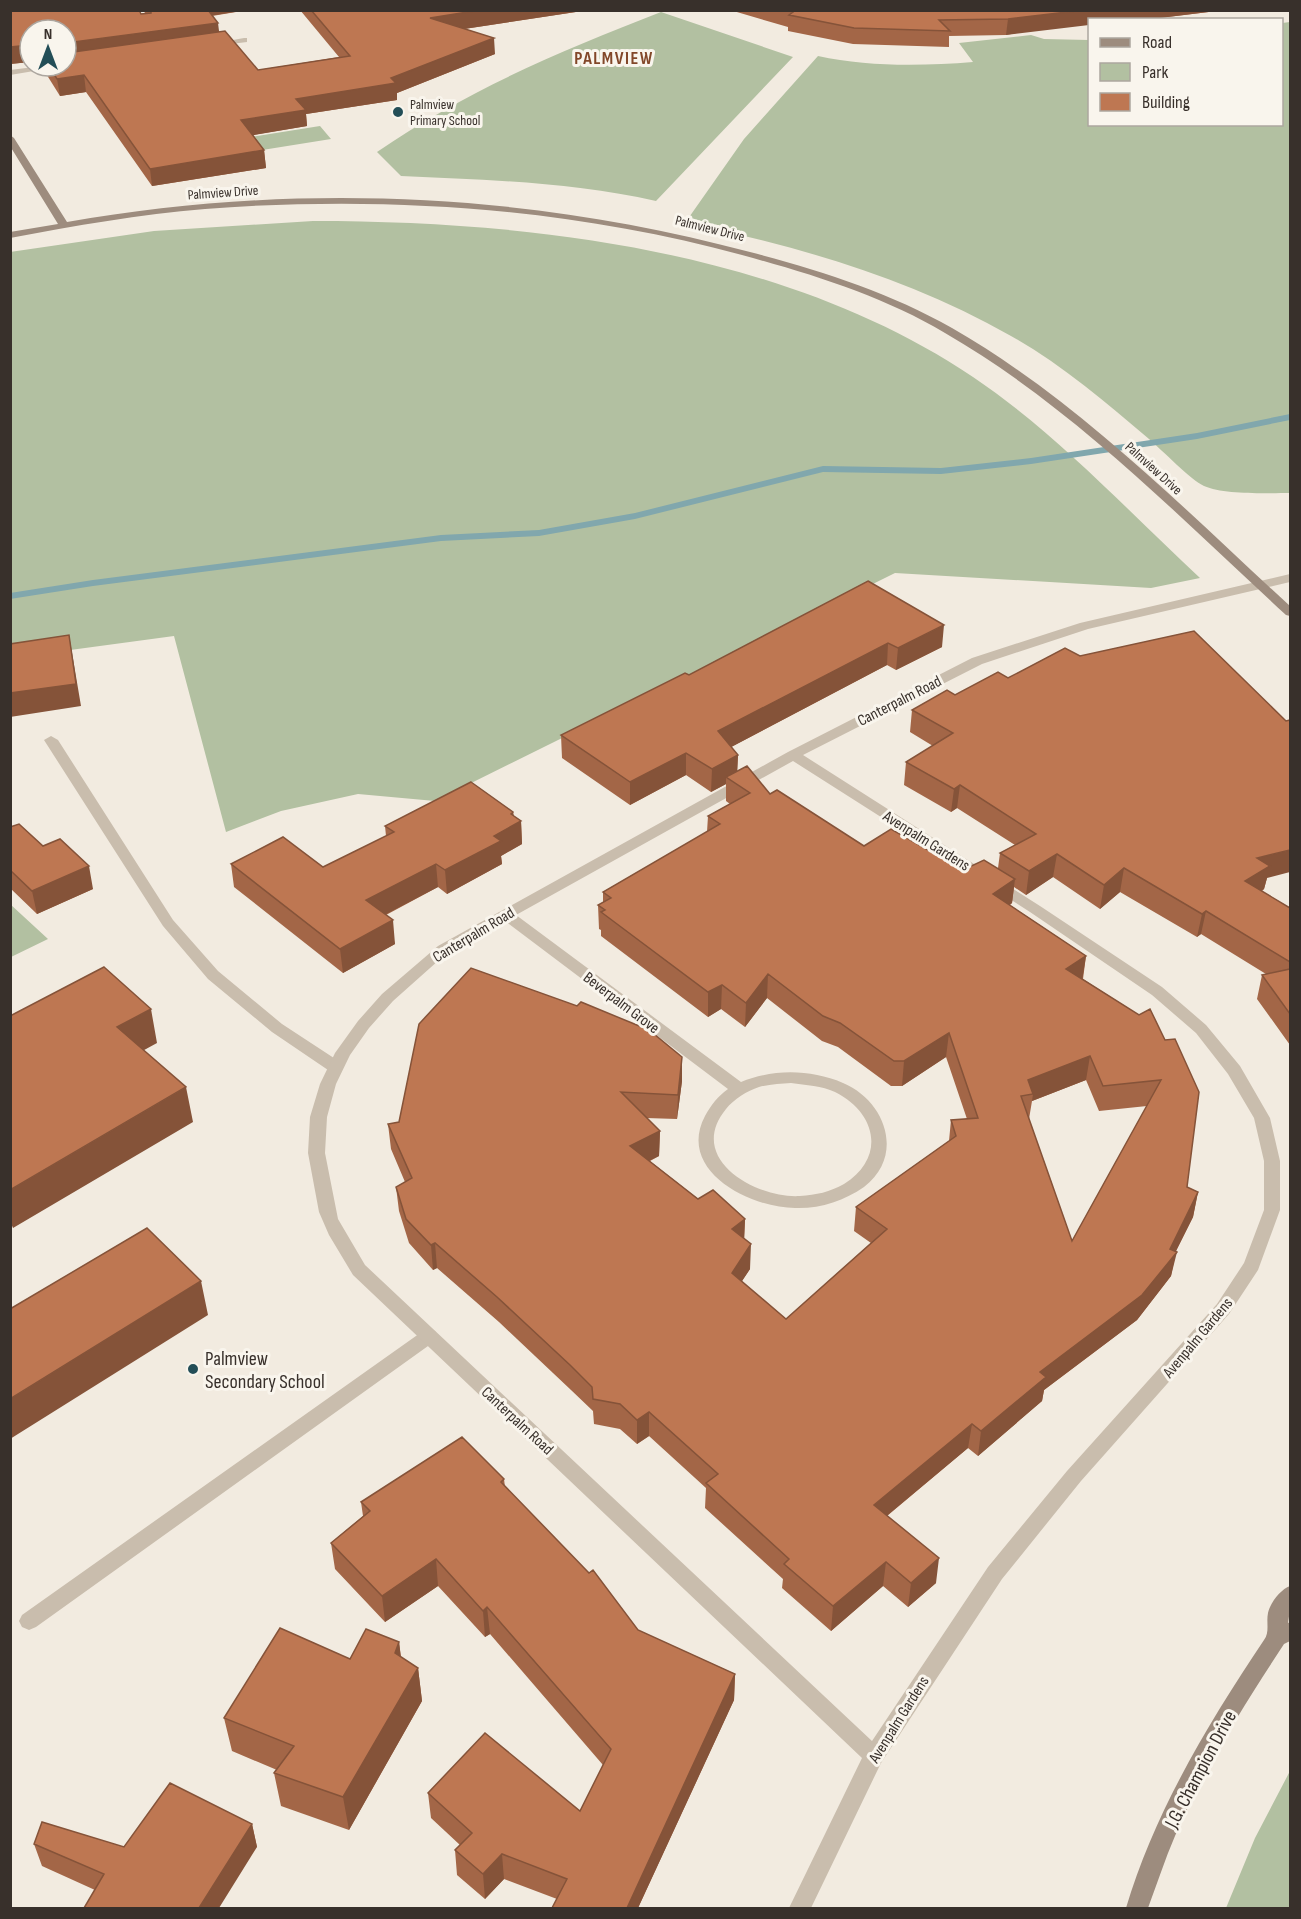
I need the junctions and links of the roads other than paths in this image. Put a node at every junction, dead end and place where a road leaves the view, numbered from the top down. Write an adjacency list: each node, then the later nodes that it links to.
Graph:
1 (244, 40): 2 (street)
2 (209, 45)
3 (10, 138): 4 (street)
4 (63, 224): 5 (street, Palmview Drive); 7 (street, Palmview Drive)
5 (10, 235)
6 (1290, 578): 7 (street, Canterpalm Road)
7 (1260, 585): 8 (street, Palmview Drive); 10 (street, Canterpalm Road)
8 (1290, 612)
9 (51, 740): 12 (street)
10 (793, 755): 11 (street, Canterpalm Road); 18 (street, Avenpalm Gardens)
11 (506, 914): 12 (street, Canterpalm Road); 13 (street, Beverpalm Grove)
12 (334, 1066): 14 (street, Canterpalm Road)
13 (739, 1089): 13 (street)
14 (429, 1336): 16 (street); 18 (street, Canterpalm Road)
15 (1290, 1594): 17 (street, J.G. Champion Drive)
16 (29, 1621)
17 (1284, 1635): 20 (street, J.G. Champion Drive)
18 (874, 1755): 19 (street, Avenpalm Gardens)
19 (800, 1908)
20 (1137, 1908)

